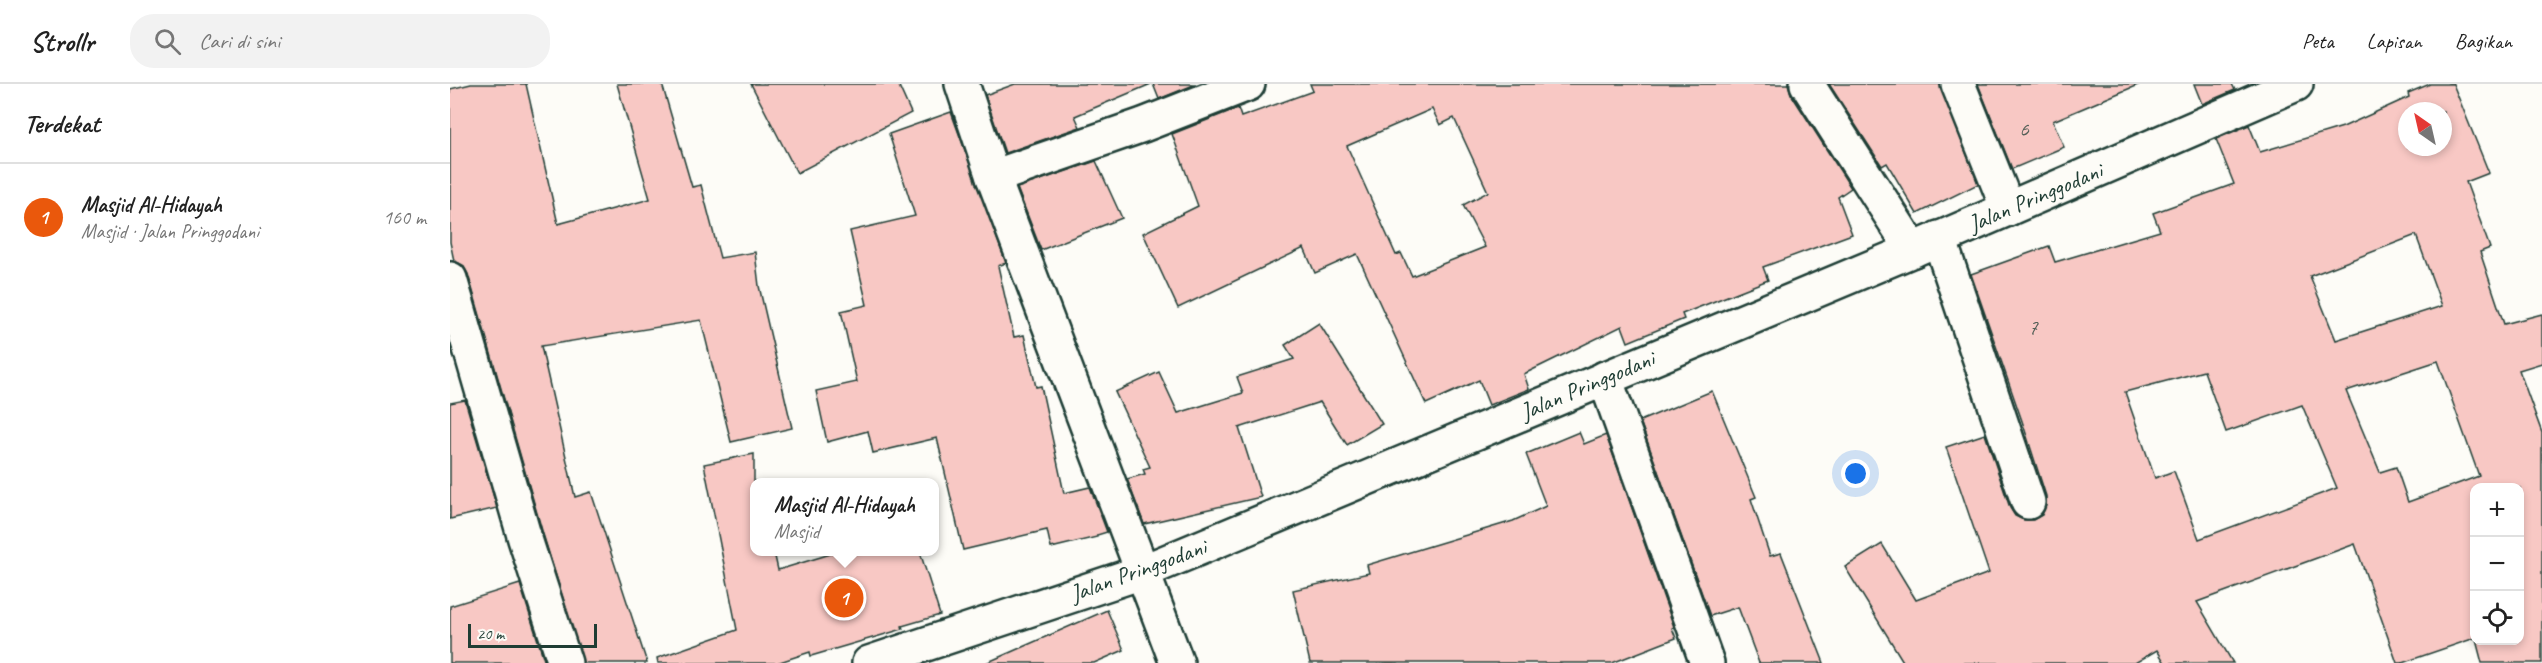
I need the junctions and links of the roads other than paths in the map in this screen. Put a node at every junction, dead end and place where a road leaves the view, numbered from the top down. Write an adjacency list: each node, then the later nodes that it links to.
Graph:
1 (962, 84): 6 (street)
2 (1248, 84): 6 (street)
3 (1807, 84): 8 (street)
4 (1958, 84): 7 (street)
5 (2296, 84): 7 (street, Jalan Pringgodani)
6 (993, 177): 12 (street)
7 (2008, 209): 8 (street, Jalan Pringgodani)
8 (1926, 244): 10 (street, Jalan Pringgodani); 11 (street)
9 (450, 279): 13 (street)
10 (1605, 378): 12 (street, Jalan Pringgodani); 16 (street)
11 (2028, 502)
12 (1143, 572): 14 (street, Jalan Pringgodani); 15 (street)
13 (565, 663)
14 (869, 663)
15 (1177, 663)
16 (1707, 663)

